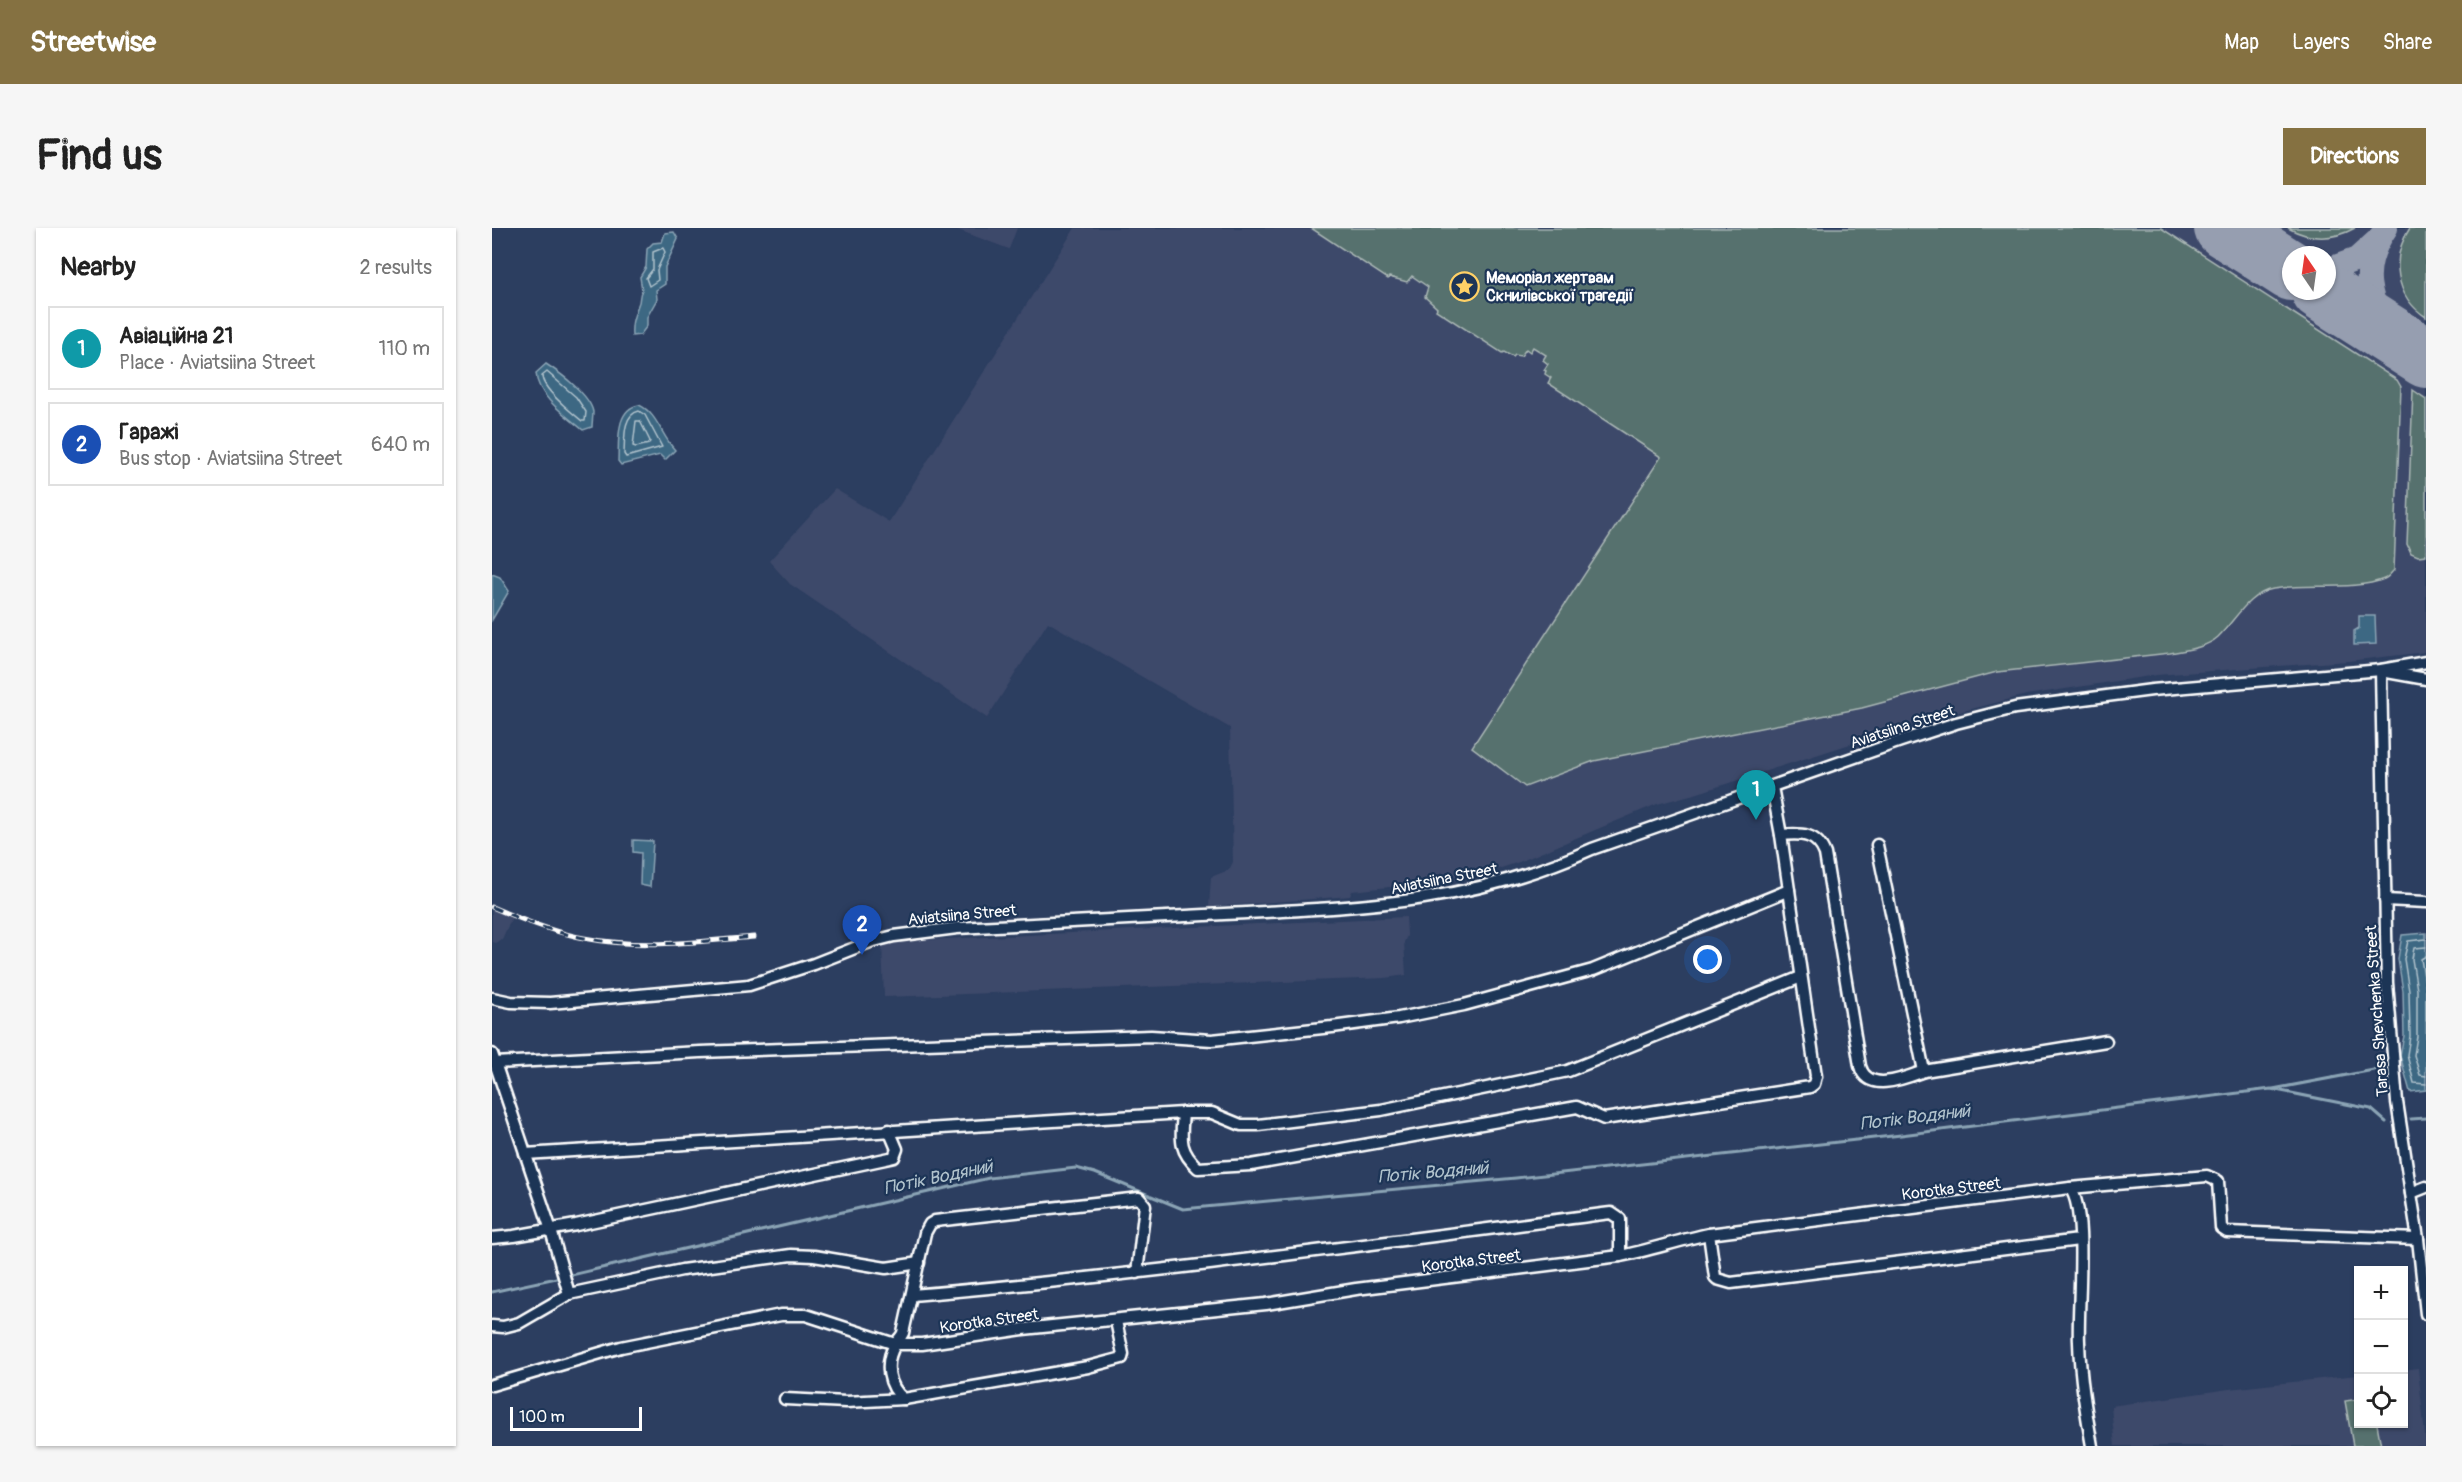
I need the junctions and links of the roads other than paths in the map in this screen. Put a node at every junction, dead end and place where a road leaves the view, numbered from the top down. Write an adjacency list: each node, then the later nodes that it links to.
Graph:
1 (2426, 662): 2 (street)
2 (2381, 670): 3 (street); 4 (street, Aviatsiina Street); 8 (street, Tarasa Shevchenka Street)
3 (2426, 679)
4 (1772, 787): 5 (street); 11 (street, Aviatsiina Street)
5 (1781, 835): 7 (street); 14 (street)
6 (1877, 845): 14 (street)
7 (1789, 890): 10 (street); 13 (street)
8 (2385, 900): 9 (street); 20 (street, Tarasa Shevchenka Street)
9 (2426, 902)
10 (1801, 977): 15 (street); 15 (street)
11 (492, 998)
12 (2106, 1041): 14 (street)
13 (494, 1059): 17 (street)
14 (1924, 1071)
15 (1183, 1113): 16 (street)
16 (889, 1130): 17 (street); 21 (street)
17 (525, 1154): 21 (street)
18 (2426, 1186): 20 (street)
19 (2070, 1188): 22 (street, Korotka Street); 24 (street, Korotka Street); 25 (street)
20 (2411, 1193): 24 (street, Tarasa Shevchenka Street)
21 (551, 1230): 23 (street); 29 (street)
22 (1710, 1234): 25 (street); 26 (street, Korotka Street)
23 (492, 1238)
24 (2418, 1239): 31 (street, Tarasa Shevchenka Street)
25 (2079, 1240): 38 (street)
26 (1620, 1256): 28 (street); 32 (street, Korotka Street)
27 (919, 1263): 28 (street); 29 (street); 30 (street)
28 (1137, 1273): 30 (street)
29 (569, 1294): 33 (street)
30 (912, 1295): 34 (street)
31 (2426, 1314)
32 (1116, 1321): 34 (street, Korotka Street); 36 (street)
33 (492, 1326)
34 (895, 1344): 35 (street, Korotka Street); 36 (street)
35 (492, 1385)
36 (904, 1399): 37 (street)
37 (785, 1400)
38 (2092, 1446)

